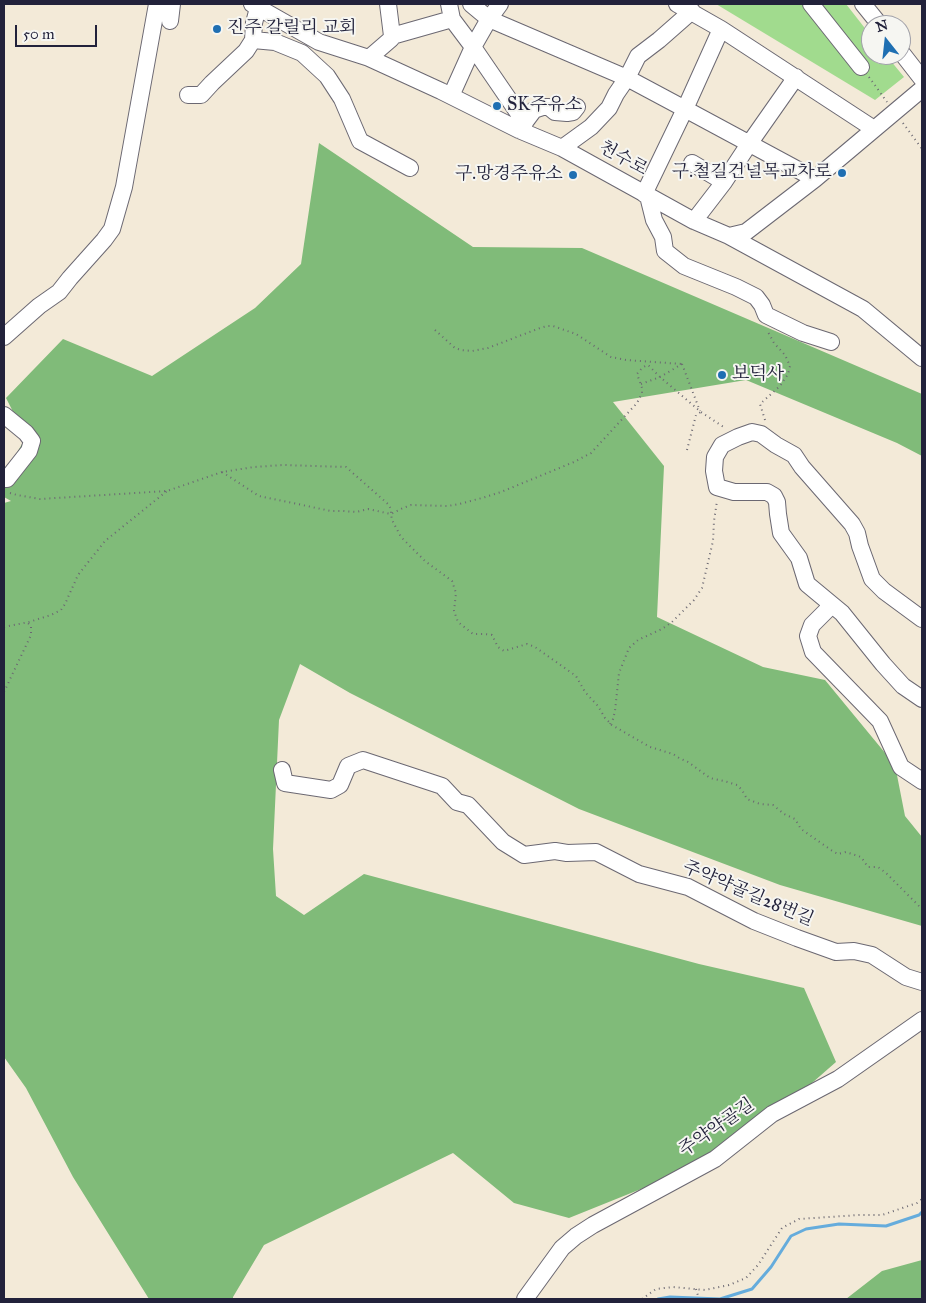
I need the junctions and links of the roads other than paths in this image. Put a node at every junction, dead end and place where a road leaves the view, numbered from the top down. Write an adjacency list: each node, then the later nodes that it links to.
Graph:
1 (156, 4): 41 (street)
2 (172, 4): 14 (street)
3 (388, 4): 16 (street)
4 (470, 4): 13 (street)
5 (500, 4): 13 (street)
6 (677, 4): 11 (street)
7 (811, 4): 21 (street)
8 (863, 4): 12 (street)
9 (256, 5): 17 (street); 19 (street, 천수로)
10 (450, 11): 16 (street); 18 (street)
11 (692, 11): 15 (street); 23 (street)
12 (872, 15)
13 (489, 19): 18 (street); 23 (street)
14 (170, 20)
15 (721, 29): 22 (street); 29 (street)
16 (392, 36): 19 (street)
17 (253, 40): 26 (street); 35 (street)
18 (473, 47): 27 (street); 30 (street)
19 (369, 58): 27 (street, 천수로)
20 (911, 65): 24 (street)
21 (861, 67)
22 (796, 77): 31 (street); 32 (street)
23 (627, 78): 29 (street); 33 (street)
24 (922, 79)
25 (922, 89): 31 (street)
26 (188, 95)
27 (451, 96): 30 (street, 천수로)
28 (577, 107): 30 (street)
29 (684, 110): 32 (street); 38 (street)
30 (522, 126): 33 (street, 천수로)
31 (874, 129): 36 (street)
32 (749, 144): 36 (street); 37 (street)
33 (562, 148): 38 (street, 천수로)
34 (692, 163): 37 (street)
35 (410, 168)
36 (815, 179): 40 (street)
37 (724, 182): 39 (street)
38 (646, 195): 39 (street, 천수로); 42 (street)
39 (694, 221): 40 (street, 천수로)
40 (729, 236): 43 (street, 천수로)
41 (4, 337)
42 (831, 342)
43 (922, 358)
44 (4, 415): 45 (street)
45 (5, 479)
46 (832, 606): 47 (street); 48 (street); 50 (street)
47 (922, 619)
48 (922, 699)
49 (282, 770): 51 (street, 주약약골길28번길)
50 (922, 781)
51 (922, 982)
52 (922, 1020): 53 (street, 주약약골길)
53 (525, 1299)

